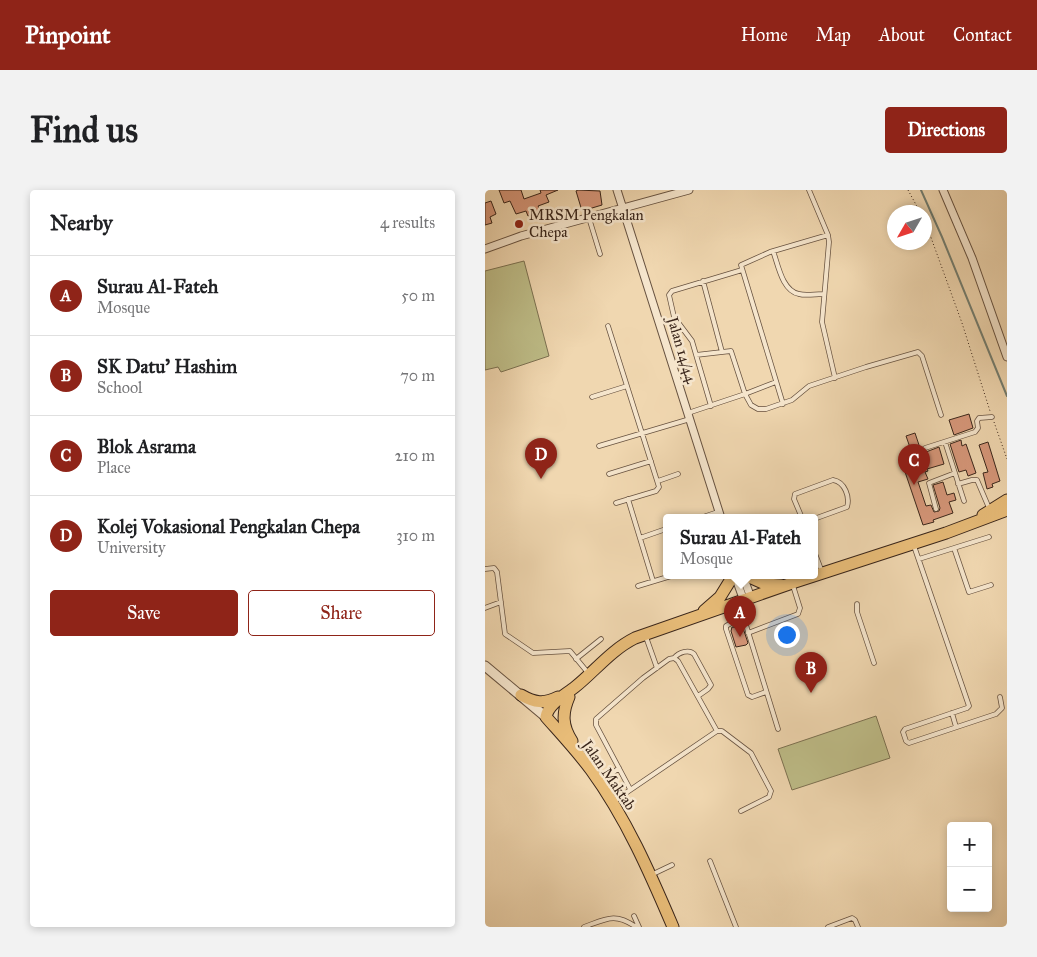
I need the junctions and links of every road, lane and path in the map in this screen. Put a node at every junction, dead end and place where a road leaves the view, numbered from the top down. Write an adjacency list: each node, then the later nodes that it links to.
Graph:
1 (617, 190): 7 (street, Jalan 14/44)
2 (689, 190): 7 (street)
3 (809, 190): 9 (lane)
4 (908, 190): 6 (path)
5 (943, 190): 20 (street)
6 (916, 205)
7 (623, 207): 8 (street); 29 (street, Jalan 14/44)
8 (589, 217): 11 (street); 13 (lane)
9 (828, 235): 12 (lane); 16 (lane)
10 (932, 239): 30 (path)
11 (485, 249)
12 (773, 251): 14 (lane); 16 (lane)
13 (601, 254)
14 (742, 270): 15 (lane); 22 (lane)
15 (703, 282): 18 (lane); 19 (lane)
16 (823, 294): 21 (lane)
17 (609, 326): 23 (lane)
18 (721, 352): 19 (lane); 24 (lane)
19 (696, 355): 27 (lane)
20 (1007, 357)
21 (835, 378): 26 (lane); 28 (lane)
22 (776, 382): 24 (lane); 26 (lane)
23 (627, 386): 25 (lane); 31 (lane)
24 (745, 394): 26 (lane); 27 (lane)
25 (592, 397)
26 (783, 404)
27 (711, 406): 29 (lane)
28 (941, 415)
29 (689, 416): 31 (lane); 49 (street, Jalan 14/44)
30 (992, 417): 32 (lane); 35 (path)
31 (642, 432): 33 (lane); 36 (lane)
32 (945, 442): 34 (lane); 37 (lane)
33 (599, 446)
34 (925, 448)
35 (1007, 459)
36 (651, 460): 38 (lane); 40 (lane)
37 (955, 473): 41 (lane); 46 (lane)
38 (609, 474)
39 (678, 474): 40 (lane)
40 (658, 481): 42 (lane)
41 (958, 484): 44 (lane); 47 (lane)
42 (628, 499): 45 (lane); 55 (lane)
43 (1007, 500): 47 (main road)
44 (964, 501)
45 (616, 503)
46 (936, 509)
47 (990, 510): 52 (main road)
48 (1007, 511): 52 (main road)
49 (720, 514)
50 (800, 514): 51 (lane)
51 (818, 518)
52 (969, 524): 56 (main road)
53 (663, 531): 55 (lane)
54 (989, 537): 57 (lane)
55 (640, 538): 69 (lane)
56 (914, 544): 58 (lane); 61 (main road)
57 (954, 548): 58 (lane); 70 (lane)
58 (919, 559): 93 (lane)
59 (818, 561): 61 (lane)
60 (485, 569): 73 (lane)
61 (823, 574): 62 (main road)
62 (818, 575)
63 (663, 578): 69 (lane)
64 (732, 579): 77 (main road)
65 (736, 579): 72 (street)
66 (744, 579): 72 (street)
67 (754, 579): 68 (main road)
68 (791, 580): 72 (main road); 79 (lane)
69 (653, 581): 71 (lane)
70 (991, 585)
71 (638, 586)
72 (748, 600): 75 (main road)
73 (501, 602): 76 (lane); 83 (lane)
74 (857, 604): 84 (lane)
75 (727, 606): 77 (main road); 78 (lane)
76 (485, 608)
77 (685, 621): 80 (main road)
78 (733, 622): 79 (lane); 88 (lane)
79 (748, 633): 88 (lane)
80 (645, 634): 86 (lane); 87 (main road)
81 (601, 639): 83 (lane)
82 (674, 658): 86 (lane); 91 (lane); 91 (lane)
83 (576, 659): 87 (lane)
84 (874, 663)
85 (485, 666): 89 (street, Jalan Maktab)
86 (657, 668): 98 (lane)
87 (589, 674): 90 (main road)
88 (766, 692): 96 (lane)
89 (521, 695): 90 (main road); 94 (street, Jalan Maktab)
90 (567, 696): 94 (main road); 99 (main road)
91 (698, 696): 97 (lane)
92 (1000, 698): 95 (lane)
93 (952, 713): 95 (lane); 95 (lane)
94 (545, 717): 99 (main road, Jalan Maktab)
95 (956, 727)
96 (778, 729)
97 (717, 731): 101 (lane); 103 (lane)
98 (619, 768): 100 (lane); 101 (lane)
99 (590, 769): 100 (main road, Jalan Maktab)
100 (600, 783): 102 (main road, Jalan Maktab)
101 (631, 789): 102 (lane)
102 (612, 802): 106 (main road, Jalan Maktab)
103 (741, 811)
104 (710, 861): 112 (lane)
105 (672, 866): 106 (lane)
106 (651, 875): 111 (main road, Jalan Maktab)
107 (635, 916): 110 (lane)
108 (838, 925): 113 (lane); 114 (lane)
109 (584, 927): 110 (lane)
110 (637, 927)
111 (673, 927)
112 (736, 927)
113 (827, 927)
114 (858, 927)

